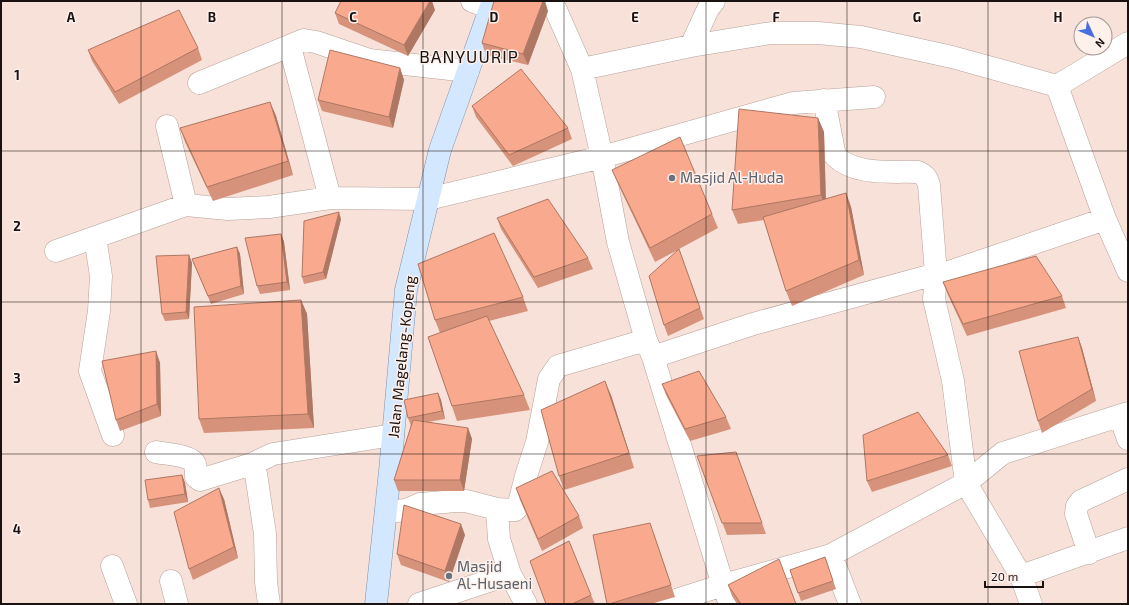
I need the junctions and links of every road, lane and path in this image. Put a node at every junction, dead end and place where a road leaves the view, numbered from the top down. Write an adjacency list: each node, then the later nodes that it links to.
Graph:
1 (552, 1): 7 (street)
2 (714, 1): 5 (street)
3 (485, 3): 8 (main road, Jalan Magelang-Kopeng)
4 (1128, 42): 10 (street)
5 (691, 46): 7 (street); 10 (street)
6 (290, 47): 8 (street); 9 (street); 15 (street)
7 (582, 69): 14 (street)
8 (468, 71): 16 (main road, Jalan Magelang-Kopeng)
9 (199, 83)
10 (1057, 86): 18 (street)
11 (874, 96): 12 (street)
12 (824, 100): 14 (street); 22 (street)
13 (167, 126): 17 (street)
14 (602, 157): 16 (street); 23 (street)
15 (330, 198): 16 (street); 17 (street)
16 (428, 199): 26 (main road, Jalan Magelang-Kopeng)
17 (186, 205): 19 (street)
18 (1105, 219): 21 (street); 22 (street)
19 (95, 237): 20 (street); 25 (street)
20 (56, 251)
21 (1128, 271)
22 (936, 274): 23 (street); 31 (street)
23 (650, 349): 32 (street); 41 (street)
24 (1124, 415): 27 (street); 31 (street)
25 (113, 435)
26 (393, 435): 29 (street); 33 (main road, Jalan Magelang-Kopeng)
27 (1128, 439)
28 (156, 452): 29 (street)
29 (252, 464): 44 (street)
30 (1128, 479): 35 (street)
31 (966, 483): 36 (street); 39 (street)
32 (497, 508): 33 (street); 38 (street)
33 (386, 512): 45 (main road, Jalan Magelang-Kopeng)
34 (1128, 538): 35 (street)
35 (1089, 553): 39 (street)
36 (830, 556): 41 (street); 49 (street)
37 (112, 566): 42 (street)
38 (510, 574): 46 (street); 47 (street)
39 (1022, 576): 50 (street)
40 (171, 581): 43 (street)
41 (727, 594): 48 (street)
42 (126, 604)
43 (176, 604)
44 (269, 604)
45 (376, 604)
46 (419, 604)
47 (526, 604)
48 (664, 604)
49 (850, 604)
50 (1030, 604)

